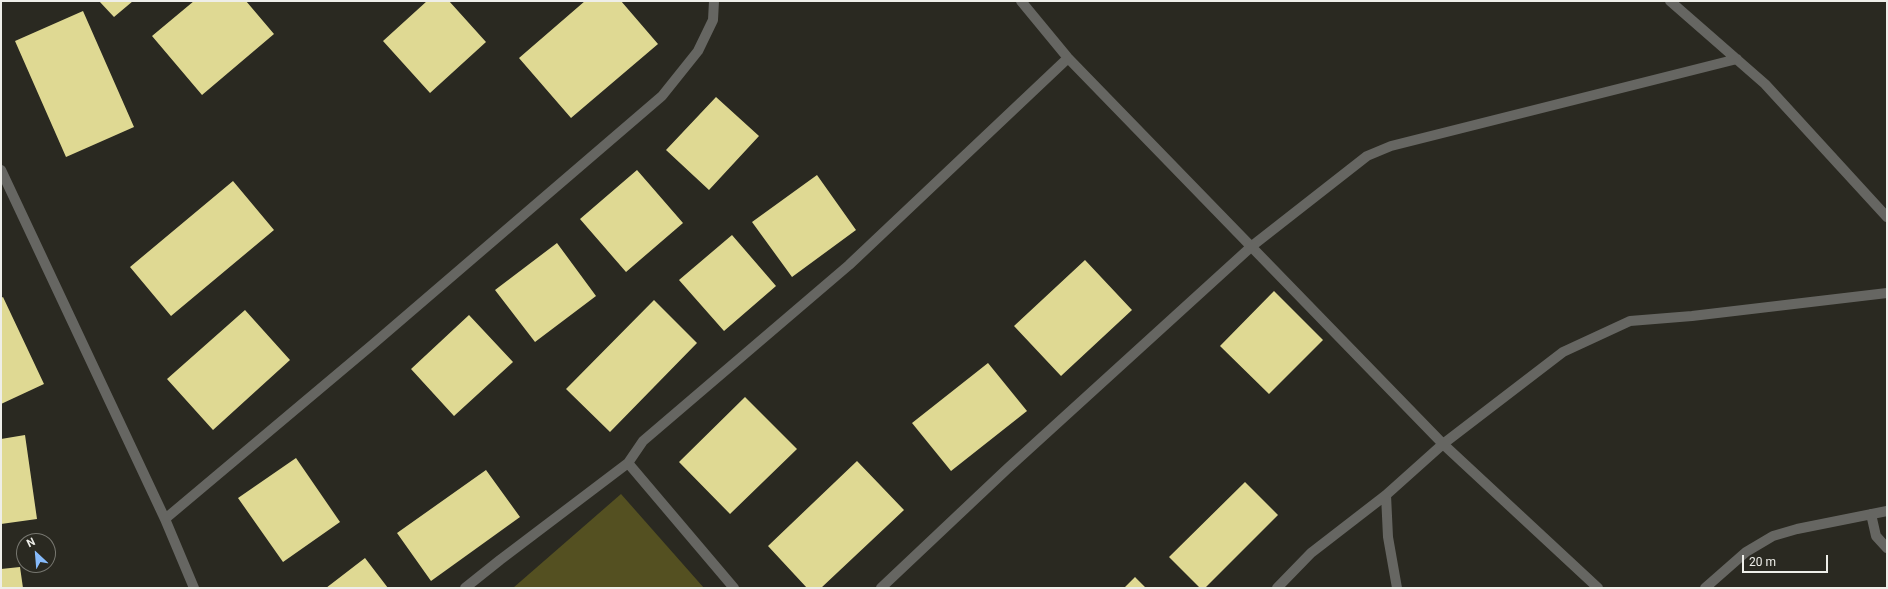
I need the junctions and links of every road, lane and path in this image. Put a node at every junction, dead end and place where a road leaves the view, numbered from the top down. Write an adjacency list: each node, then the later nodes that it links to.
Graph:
1 (714, 1): 15 (street)
2 (1021, 1): 4 (street)
3 (1670, 1): 5 (street)
4 (1068, 58): 8 (street); 11 (street)
5 (1737, 59): 7 (street); 8 (street)
6 (1, 170): 15 (street)
7 (1887, 217)
8 (1252, 246): 10 (street); 20 (street)
9 (1887, 293): 10 (street)
10 (1443, 444): 12 (street); 23 (street)
11 (628, 463): 18 (street); 19 (street)
12 (1386, 495): 21 (street); 22 (street)
13 (1887, 511): 14 (street)
14 (1871, 514): 16 (street); 24 (street)
15 (164, 520): 17 (street)
16 (1887, 548)
17 (194, 588)
18 (465, 588)
19 (734, 588)
20 (880, 588)
21 (1277, 588)
22 (1397, 588)
23 (1598, 588)
24 (1706, 588)

